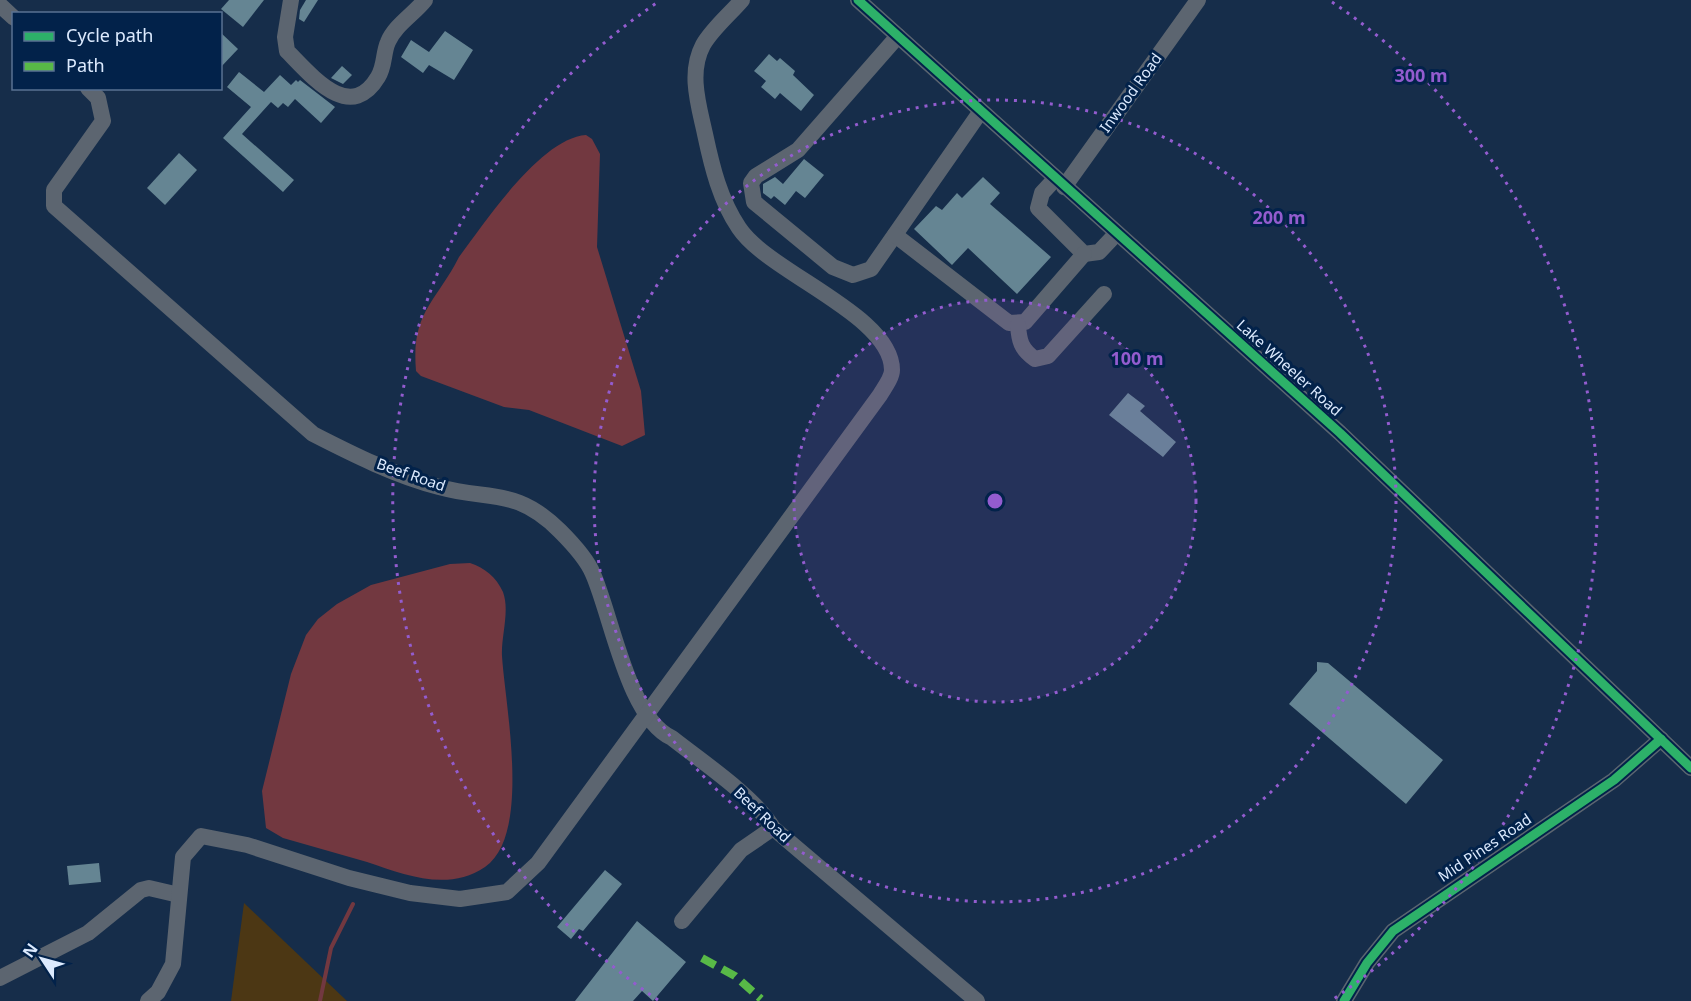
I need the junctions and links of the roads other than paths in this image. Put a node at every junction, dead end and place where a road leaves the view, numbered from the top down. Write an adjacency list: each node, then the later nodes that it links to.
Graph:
1 (291, 0): 2 (street)
2 (425, 0)
3 (742, 0): 17 (street)
4 (858, 0): 8 (street, Lake Wheeler Road)
5 (1198, 0): 11 (street, Inwood Road)
6 (0, 5): 7 (street)
7 (12, 16)
8 (898, 36): 10 (street, Lake Wheeler Road); 13 (street)
9 (90, 90): 17 (street, Beef Road)
10 (981, 111): 11 (street, Lake Wheeler Road); 13 (street)
11 (1060, 183): 12 (street, Lake Wheeler Road); 14 (street, Inwood Road)
12 (1116, 234): 14 (street); 18 (street, Lake Wheeler Road)
13 (895, 235): 16 (street)
14 (1084, 254): 16 (street)
15 (1104, 294): 16 (street)
16 (1018, 325)
17 (647, 713): 20 (street, Beef Road); 21 (street)
18 (1661, 739): 19 (street, Lake Wheeler Road); 26 (street, Mid Pines Road)
19 (1691, 768)
20 (773, 828): 22 (street); 25 (street, Beef Road)
21 (179, 895): 23 (street); 24 (street)
22 (682, 921)
23 (0, 978)
24 (148, 1001)
25 (977, 1001)
26 (1344, 1001)

